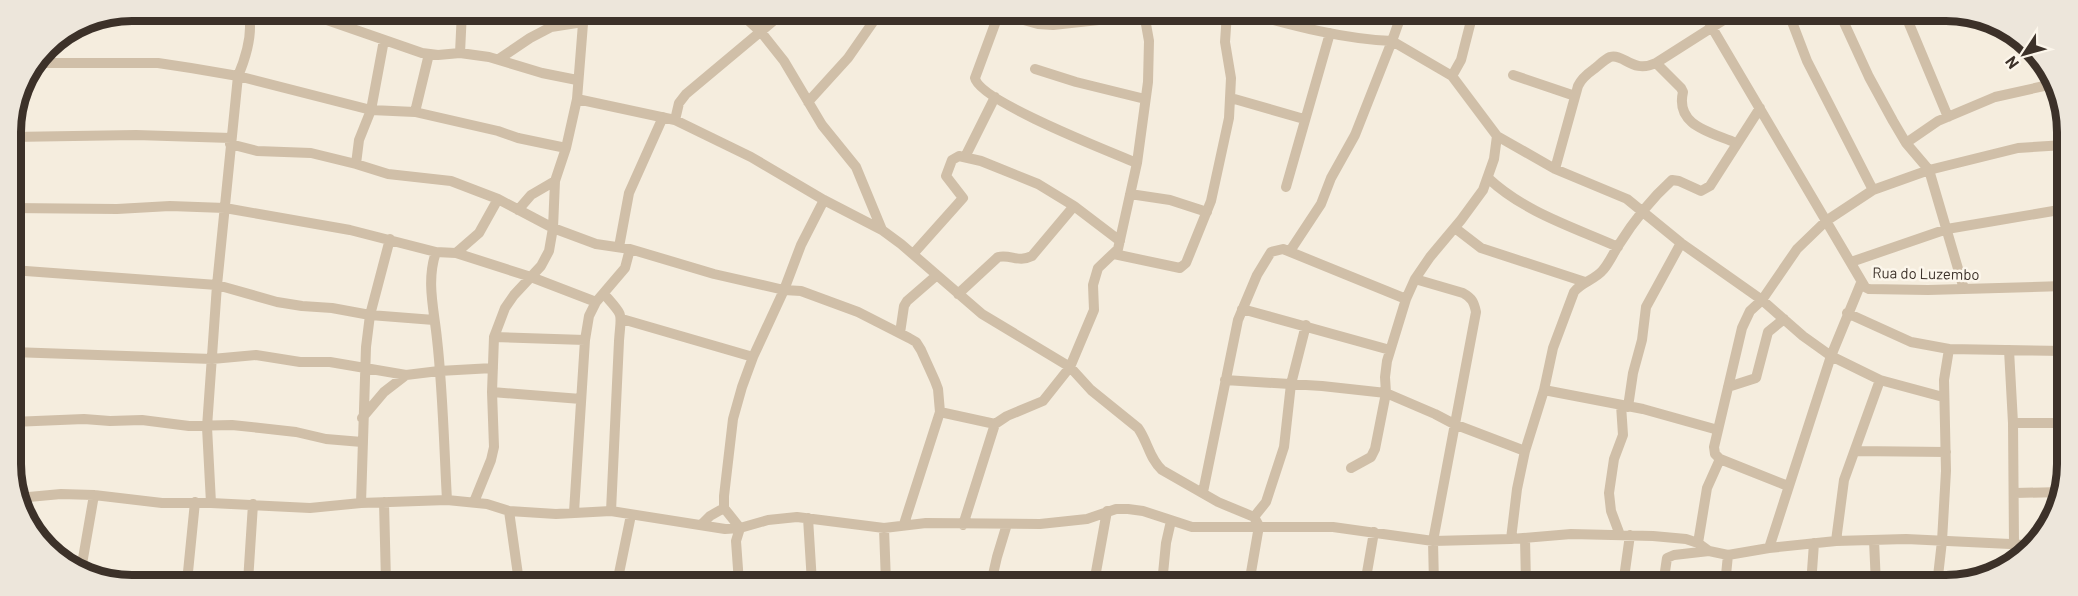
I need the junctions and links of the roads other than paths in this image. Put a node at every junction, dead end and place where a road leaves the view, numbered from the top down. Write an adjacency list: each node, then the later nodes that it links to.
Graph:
1 (249, 21): 34 (street)
2 (330, 21): 25 (street)
3 (462, 21): 27 (street)
4 (570, 21): 29 (street)
5 (583, 21): 36 (street)
6 (749, 21): 23 (street)
7 (774, 21): 23 (street)
8 (874, 21): 43 (street)
9 (994, 21): 39 (street)
10 (1054, 21): 11 (street)
11 (1092, 21)
12 (1145, 21): 42 (street)
13 (1226, 21): 40 (street)
14 (1281, 21): 24 (street)
15 (1399, 21): 26 (street)
16 (1471, 21): 35 (street)
17 (1708, 21): 22 (street, Rua do Luzembo)
18 (1722, 21): 22 (street)
19 (1792, 21): 68 (street)
20 (1843, 21): 57 (street)
21 (1908, 21): 49 (street)
22 (1712, 27): 31 (street); 45 (street, Rua do Luzembo)
23 (761, 32): 43 (street); 52 (street)
24 (1330, 33): 26 (street); 51 (street)
25 (384, 40): 28 (street); 46 (street)
26 (1392, 41): 35 (street); 89 (street)
27 (460, 53): 28 (street); 29 (street)
28 (429, 54): 47 (street)
29 (499, 59): 36 (street)
30 (45, 63): 34 (street)
31 (1656, 63): 38 (street); 56 (street)
32 (1035, 69): 42 (street)
33 (1513, 75): 38 (street)
34 (237, 76): 46 (street); 55 (street)
35 (1452, 76): 53 (street)
36 (577, 80): 41 (street)
37 (2047, 85): 49 (street)
38 (1575, 96): 63 (street)
39 (995, 98): 60 (street); 61 (street)
40 (1231, 98): 44 (street); 50 (street)
41 (577, 99): 48 (street); 59 (street)
42 (1146, 99): 61 (street)
43 (808, 102): 83 (street)
44 (1250, 103): 50 (street); 51 (street)
45 (1760, 108): 56 (street); 79 (street, Rua do Luzembo)
46 (371, 110): 47 (street); 62 (street)
47 (415, 112): 59 (street)
48 (663, 117): 52 (street); 88 (street)
49 (1948, 117): 57 (street)
50 (1229, 118): 78 (street)
51 (1304, 119): 67 (street)
52 (675, 120): 71 (street)
53 (1497, 136): 63 (street); 65 (street)
54 (21, 137): 55 (street)
55 (231, 141): 62 (street); 74 (street)
56 (1736, 143): 77 (street)
57 (1906, 143): 64 (street)
58 (2057, 146): 64 (street)
59 (566, 148): 66 (street)
60 (965, 157): 72 (street); 92 (street)
61 (1137, 163): 69 (street)
62 (356, 164): 70 (street)
63 (1554, 169): 77 (street)
64 (1929, 170): 68 (street); 82 (street)
65 (1488, 178): 81 (street); 87 (street)
66 (555, 181): 75 (street); 80 (street)
67 (1286, 187)
68 (1873, 190): 79 (street)
69 (1130, 194): 78 (street); 85 (street)
70 (498, 199): 75 (street); 91 (street)
71 (824, 200): 83 (street); 104 (street)
72 (1074, 206): 85 (street); 106 (street)
73 (21, 207): 74 (street)
74 (225, 208): 84 (street); 101 (street)
75 (518, 210): 80 (street)
76 (2057, 210): 82 (street)
77 (1644, 211): 86 (street); 87 (street)
78 (1207, 212): 93 (street)
79 (1826, 221): 94 (street, Rua do Luzembo); 108 (street)
80 (553, 228): 88 (street); 97 (street)
81 (1455, 228): 98 (street); 99 (street)
82 (1947, 229): 94 (street); 103 (street)
83 (882, 230): 92 (street)
84 (390, 239): 90 (street); 112 (street)
85 (1120, 241): 93 (street)
86 (1681, 243): 108 (street); 142 (street)
87 (1618, 246): 99 (street)
88 (625, 248): 104 (street); 105 (street)
89 (1290, 251): 107 (street); 110 (street)
90 (436, 252): 91 (street); 115 (street)
91 (456, 253): 97 (street)
92 (913, 254): 96 (street)
93 (1114, 254): 128 (street)
94 (1851, 262): 100 (street, Rua do Luzembo)
95 (21, 271): 101 (street)
96 (937, 275): 106 (street); 117 (street)
97 (531, 277): 109 (street); 118 (street)
98 (1415, 279): 107 (street); 149 (street)
99 (1585, 282): 137 (street)
100 (1861, 283): 103 (street, Rua do Luzembo); 111 (street)
101 (217, 285): 112 (street); 127 (street)
102 (2057, 286): 103 (street, Rua do Luzembo)
103 (1964, 289)
104 (784, 290): 117 (street); 126 (street)
105 (604, 294): 109 (street); 113 (street)
106 (958, 294): 128 (street)
107 (1406, 299): 121 (street)
108 (1762, 300): 114 (street); 136 (street)
109 (596, 302): 119 (street)
110 (1242, 309): 116 (street); 133 (street)
111 (1847, 313): 120 (street); 125 (street)
112 (370, 315): 115 (street); 129 (street)
113 (622, 319): 126 (street); 173 (street)
114 (1784, 319): 125 (street); 136 (street)
115 (434, 320): 131 (street)
116 (1306, 325): 121 (street); 135 (street)
117 (900, 333): 143 (street)
118 (494, 337): 119 (street); 130 (street)
119 (585, 340): 141 (street)
120 (1950, 349): 122 (street); 140 (street)
121 (1390, 350): 139 (street)
122 (2009, 350): 123 (street); 146 (street)
123 (2057, 351)
124 (21, 352): 127 (street)
125 (1831, 356): 134 (street); 158 (street)
126 (753, 357): 171 (street)
127 (212, 359): 129 (street); 150 (street)
128 (1070, 367): 148 (street); 159 (street)
129 (364, 368): 132 (street); 144 (street)
130 (493, 368): 131 (street); 138 (street)
131 (439, 371): 132 (street); 164 (street)
132 (406, 375): 144 (street)
133 (1225, 380): 135 (street); 159 (street)
134 (1880, 380): 140 (street); 154 (street)
135 (1291, 384): 139 (street); 179 (street)
136 (1728, 387): 151 (street)
137 (1544, 390): 142 (street); 153 (street)
138 (492, 392): 141 (street); 167 (street)
139 (1386, 393): 149 (street); 157 (street)
140 (1943, 397): 155 (street)
141 (581, 399): 174 (street)
142 (1624, 406): 151 (street); 188 (street)
143 (940, 412): 148 (street); 180 (street)
144 (362, 418): 152 (street)
145 (21, 422): 150 (street)
146 (2013, 423): 147 (street); 161 (street)
147 (2057, 423)
148 (995, 424): 183 (street)
149 (1454, 424): 153 (street); 193 (street)
150 (207, 427): 152 (street); 168 (street)
151 (1718, 430): 156 (street)
152 (362, 442): 169 (street)
153 (1525, 451): 190 (street)
154 (1856, 451): 155 (street); 194 (street)
155 (1946, 452): 195 (street)
156 (1720, 459): 158 (street); 196 (street)
157 (1351, 468)
158 (1788, 486): 200 (street)
159 (1203, 492): 179 (street)
160 (2053, 492): 161 (street)
161 (2014, 493): 198 (street)
162 (94, 495): 163 (street); 165 (street); 203 (street)
163 (26, 497)
164 (447, 500): 166 (street); 167 (street)
165 (195, 502): 168 (street); 204 (street)
166 (384, 502): 169 (street); 206 (street)
167 (474, 502): 172 (street)
168 (211, 503): 170 (street)
169 (361, 503): 170 (street)
170 (253, 504): 205 (street)
171 (724, 508): 182 (street); 185 (street)
172 (509, 511): 174 (street); 207 (street)
173 (611, 511): 174 (street); 176 (street)
174 (574, 512)
175 (1107, 512): 178 (street); 181 (street); 213 (street)
176 (631, 515): 182 (street); 208 (street)
177 (808, 518): 185 (street); 186 (street); 210 (street)
178 (1171, 520): 179 (street); 214 (street)
179 (1256, 522): 187 (street); 215 (street)
180 (904, 524): 183 (street); 186 (street)
181 (1007, 524): 183 (street); 212 (street)
182 (702, 525): 184 (street)
183 (963, 525)
184 (725, 528): 185 (street); 192 (street)
185 (740, 528): 192 (street)
186 (884, 528): 211 (street)
187 (1374, 532): 193 (street); 216 (street)
188 (1625, 535): 189 (street); 196 (street); 219 (street)
189 (1525, 538): 190 (street); 218 (street)
190 (1511, 539): 193 (street)
191 (1874, 540): 194 (street); 195 (street); 223 (street)
192 (736, 541): 209 (street)
193 (1433, 541): 217 (street)
194 (1836, 541): 197 (street)
195 (1942, 541): 198 (street); 224 (street)
196 (1698, 543): 201 (street)
197 (1814, 543): 200 (street); 222 (street)
198 (2014, 544): 199 (street)
199 (2022, 544)
200 (1769, 548): 202 (street)
201 (1709, 551): 202 (street); 220 (street)
202 (1728, 555): 221 (street)
203 (82, 563)
204 (188, 575)
205 (248, 575)
206 (386, 575)
207 (518, 575)
208 (618, 575)
209 (738, 575)
210 (812, 575)
211 (886, 575)
212 (993, 575)
213 (1096, 575)
214 (1163, 575)
215 (1250, 575)
216 (1367, 575)
217 (1434, 575)
218 (1526, 575)
219 (1623, 575)
220 (1664, 575)
221 (1726, 575)
222 (1812, 575)
223 (1876, 575)
224 (1938, 575)

